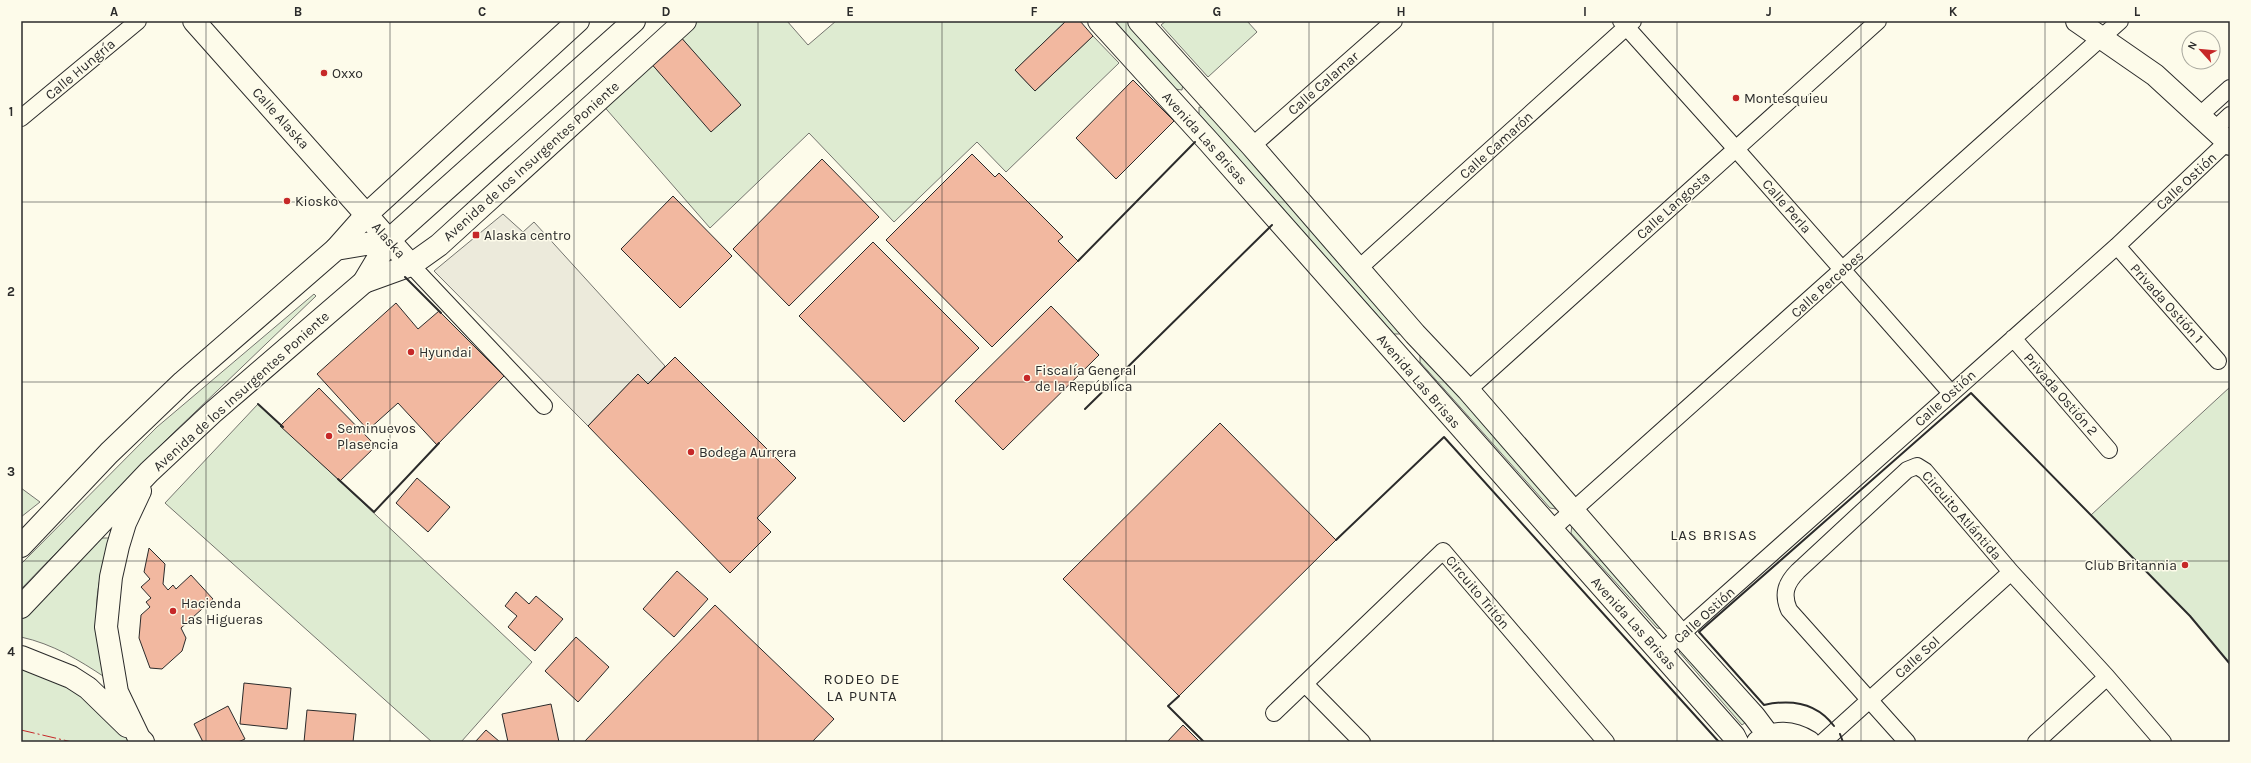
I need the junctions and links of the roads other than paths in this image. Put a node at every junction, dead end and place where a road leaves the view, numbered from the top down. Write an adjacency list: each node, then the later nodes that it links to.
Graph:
1 (138, 21): 15 (street, Calle Hungría)
2 (194, 21): 19 (main road, Calle Alaska)
3 (578, 21): 19 (main road)
4 (634, 21): 20 (main road, Avenida de los Insurgentes Poniente)
5 (685, 21): 23 (main road, Avenida de los Insurgentes Poniente)
6 (1099, 21): 29 (main road, Avenida Las Brisas)
7 (1394, 21): 17 (street, Calle Calamar)
8 (1878, 21): 18 (street, Calle Langosta)
9 (2077, 21): 13 (main road)
10 (2120, 21): 13 (street, Calle Percebes)
11 (1144, 22): 17 (main road, Avenida Las Brisas)
12 (1627, 23): 18 (street, Calle Perla); 24 (street, Calle Camarón)
13 (2102, 38): 16 (main road); 25 (street, Calle Percebes)
14 (2230, 88): 16 (street, Calle Ostión)
15 (21, 118)
16 (2221, 129): 21 (street, Calle Ostión)
17 (1252, 146): 24 (main road, Avenida Las Brisas)
18 (1736, 149): 25 (street, Calle Perla); 31 (street, Calle Langosta)
19 (367, 214): 20 (main road, Alaska); 22 (main road)
20 (389, 240): 22 (main road); 23 (main road, Alaska); 26 (main road, Avenida de los Insurgentes Poniente)
21 (2117, 246): 28 (street, Calle Ostión); 30 (street, Privada Ostión 1)
22 (336, 248): 35 (main road)
23 (411, 265): 26 (main road, Avenida de los Insurgentes Poniente); 33 (street)
24 (1358, 269): 27 (main road, Avenida Las Brisas)
25 (1843, 270): 32 (street, Calle Perla); 37 (street, Calle Percebes)
26 (364, 282): 36 (main road, Avenida de los Insurgentes Poniente)
27 (1415, 334): 29 (main road); 31 (main road, Avenida Las Brisas)
28 (2013, 338): 32 (street, Calle Ostión); 34 (street, Privada Ostión 2)
29 (1394, 352): 38 (main road, Avenida Las Brisas)
30 (2218, 360)
31 (1468, 390): 37 (main road, Avenida Las Brisas)
32 (1950, 394): 43 (street, Calle Ostión)
33 (544, 406)
34 (2109, 450)
35 (109, 453): 39 (main road); 40 (main road)
36 (149, 472): 42 (main road, Avenida de los Insurgentes Poniente); 51 (main road)
37 (1573, 511): 38 (street, Calle Percebes); 43 (main road, Avenida Las Brisas)
38 (1551, 530): 44 (main road, Avenida Las Brisas)
39 (21, 533)
40 (21, 546)
41 (2011, 572): 46 (street, Circuito Atlántida); 48 (street, Calle Sol); 48 (street, Circuito Atlántida)
42 (21, 607)
43 (1680, 635): 44 (street, Calle Ostión); 50 (main road, Avenida Las Brisas)
44 (1660, 653): 54 (main road, Avenida Las Brisas)
45 (21, 657): 51 (main road)
46 (2107, 677): 58 (street); 59 (street, Circuito Atlántida)
47 (1305, 684): 49 (street, Circuito Tritón); 52 (street); 53 (street, Circuito Tritón)
48 (1869, 700): 56 (street, Calle Sol); 57 (street, Circuito Atlántida)
49 (1274, 713)
50 (1764, 739): 55 (main road, Avenida Las Brisas)
51 (141, 740)
52 (1362, 742)
53 (1606, 742)
54 (1737, 742)
55 (1809, 742)
56 (1823, 742)
57 (1907, 742)
58 (2036, 742)
59 (2163, 742)

